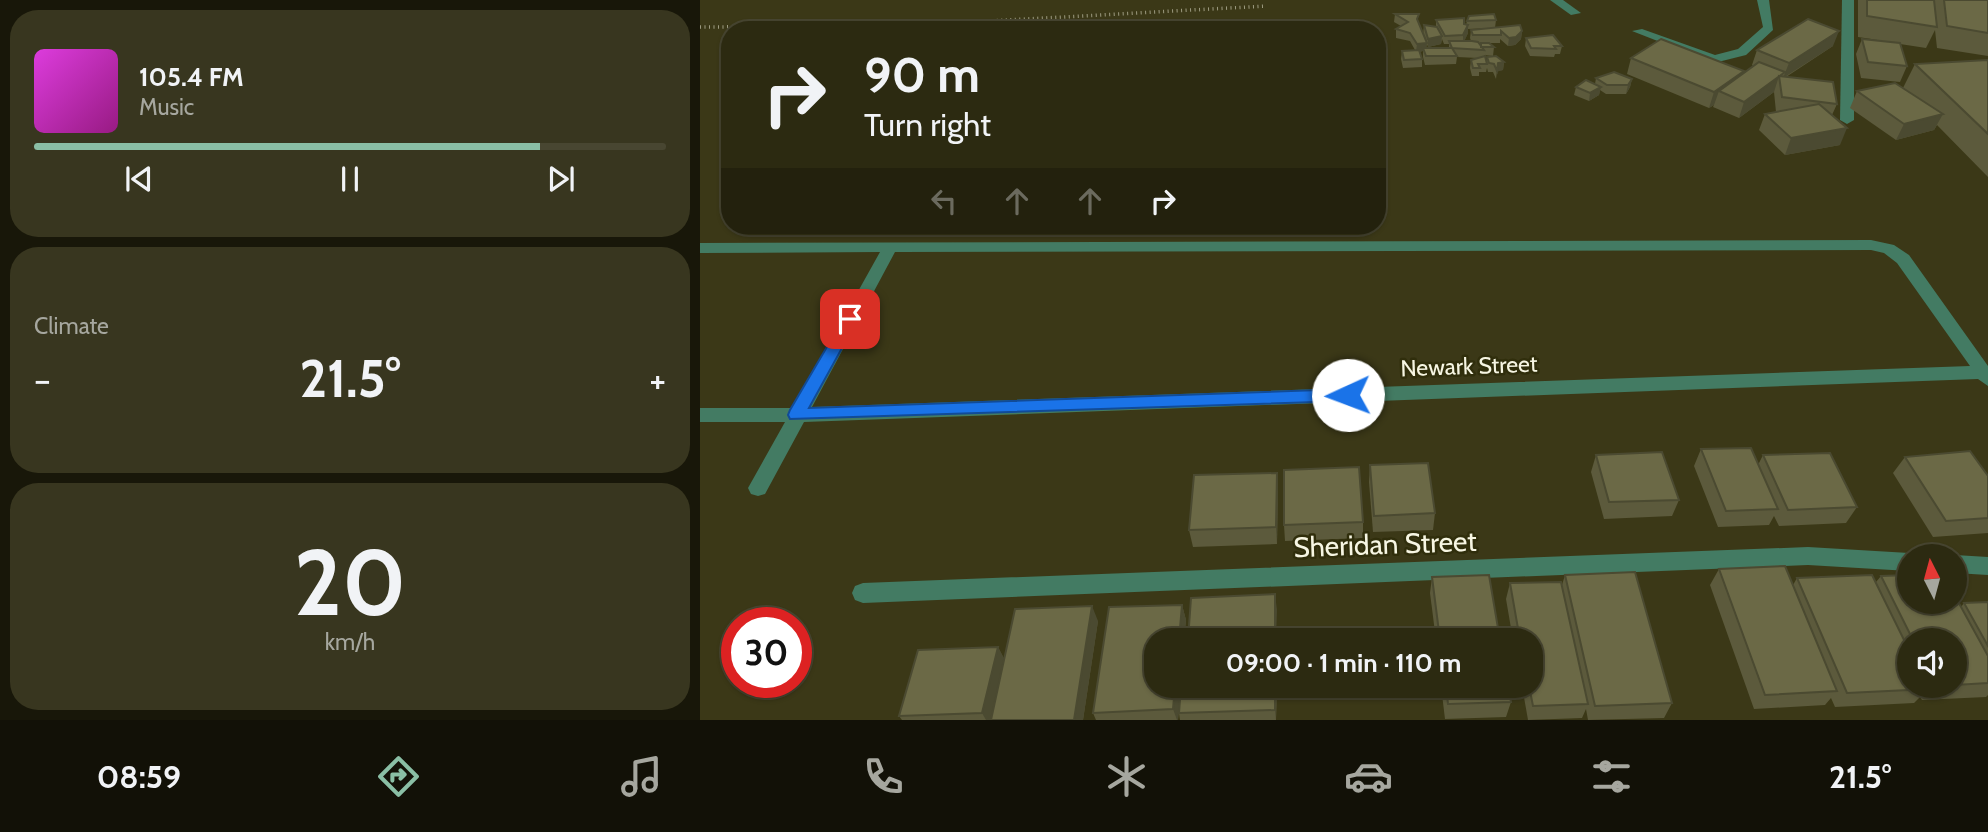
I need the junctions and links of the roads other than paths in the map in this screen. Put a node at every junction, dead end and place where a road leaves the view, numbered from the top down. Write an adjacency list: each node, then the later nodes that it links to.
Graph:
1 (1556, 0): 4 (street)
2 (1763, 0): 5 (street)
3 (1848, 0): 6 (street)
4 (1574, 13)
5 (1638, 31)
6 (1847, 120)
7 (700, 248): 8 (street)
8 (890, 248): 9 (street); 11 (street)
9 (1986, 374): 11 (street, Newark Street)
10 (700, 415): 11 (street, Newark Street)
11 (796, 415): 12 (street)
12 (758, 488)
13 (1897, 561): 16 (street, Sheridan Street)
14 (1967, 565): 15 (street)
15 (1988, 566)
16 (863, 593)

